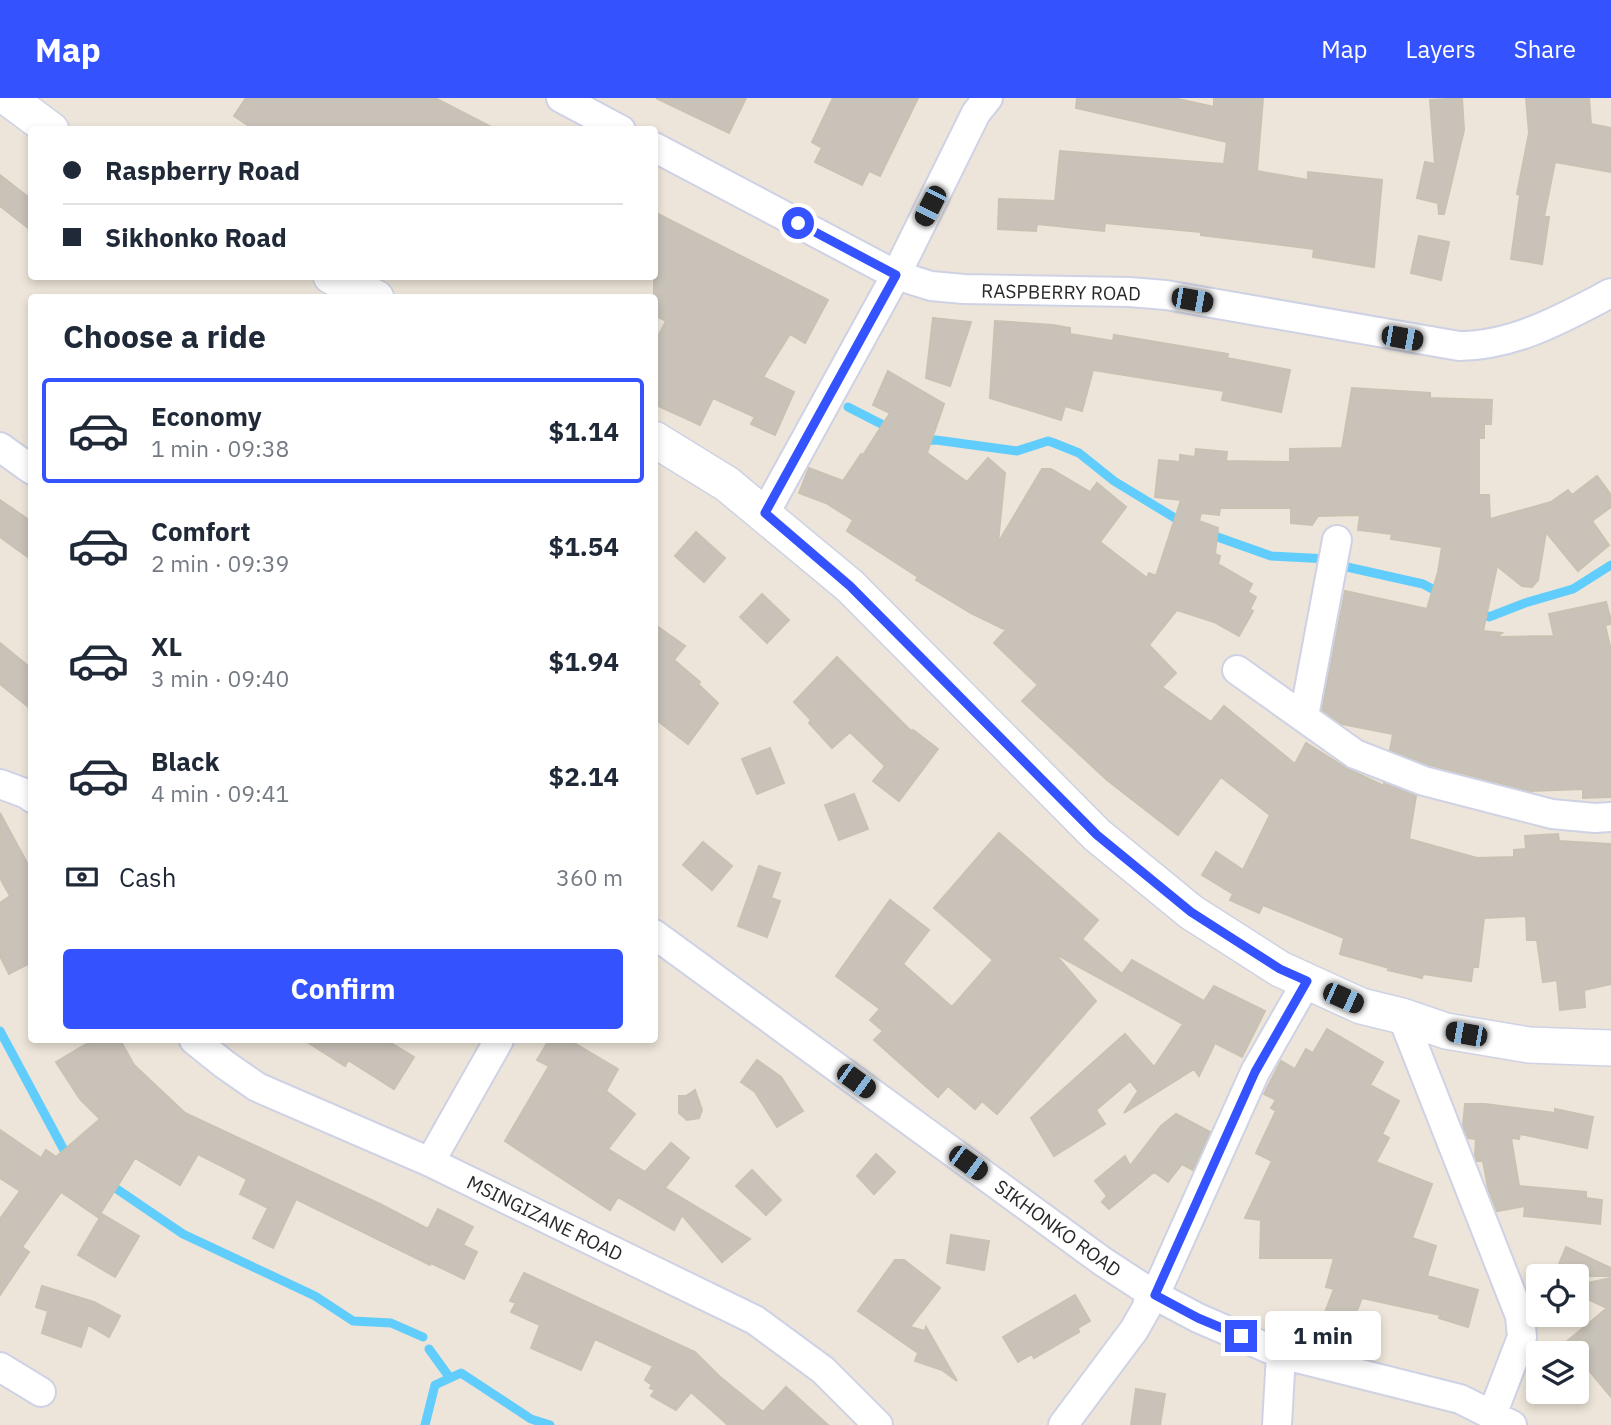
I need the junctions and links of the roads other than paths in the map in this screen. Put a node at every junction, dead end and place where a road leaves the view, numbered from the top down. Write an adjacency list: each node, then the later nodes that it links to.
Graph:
1 (8, 98): 4 (street)
2 (561, 98): 5 (street)
3 (988, 98): 7 (street)
4 (46, 126)
5 (614, 126)
6 (658, 149): 7 (street, RASPBERRY ROAD)
7 (896, 275): 9 (street, RASPBERRY ROAD); 14 (street)
8 (339, 280): 10 (street)
9 (1611, 293)
10 (368, 294)
11 (658, 441): 14 (street)
12 (0, 447): 13 (street)
13 (28, 467)
14 (765, 513): 22 (street)
15 (1337, 540): 17 (street)
16 (1237, 670): 17 (street)
17 (1304, 716): 20 (street)
18 (0, 784): 19 (street)
19 (28, 795)
20 (1611, 817)
21 (658, 937): 28 (street, SIKHONKO ROAD)
22 (1307, 981): 23 (street); 28 (street)
23 (1402, 1016): 26 (street); 32 (street)
24 (198, 1043): 27 (street, MSINGIZANE ROAD)
25 (497, 1043): 27 (street)
26 (1611, 1048)
27 (430, 1162): 33 (street, MSINGIZANE ROAD)
28 (1153, 1294): 29 (street, SIKHONKO ROAD); 34 (street)
29 (1281, 1354): 32 (street, SIKHONKO ROAD); 35 (street)
30 (0, 1367): 31 (street)
31 (41, 1392)
32 (1502, 1420)
33 (878, 1425)
34 (1063, 1425)
35 (1277, 1425)

